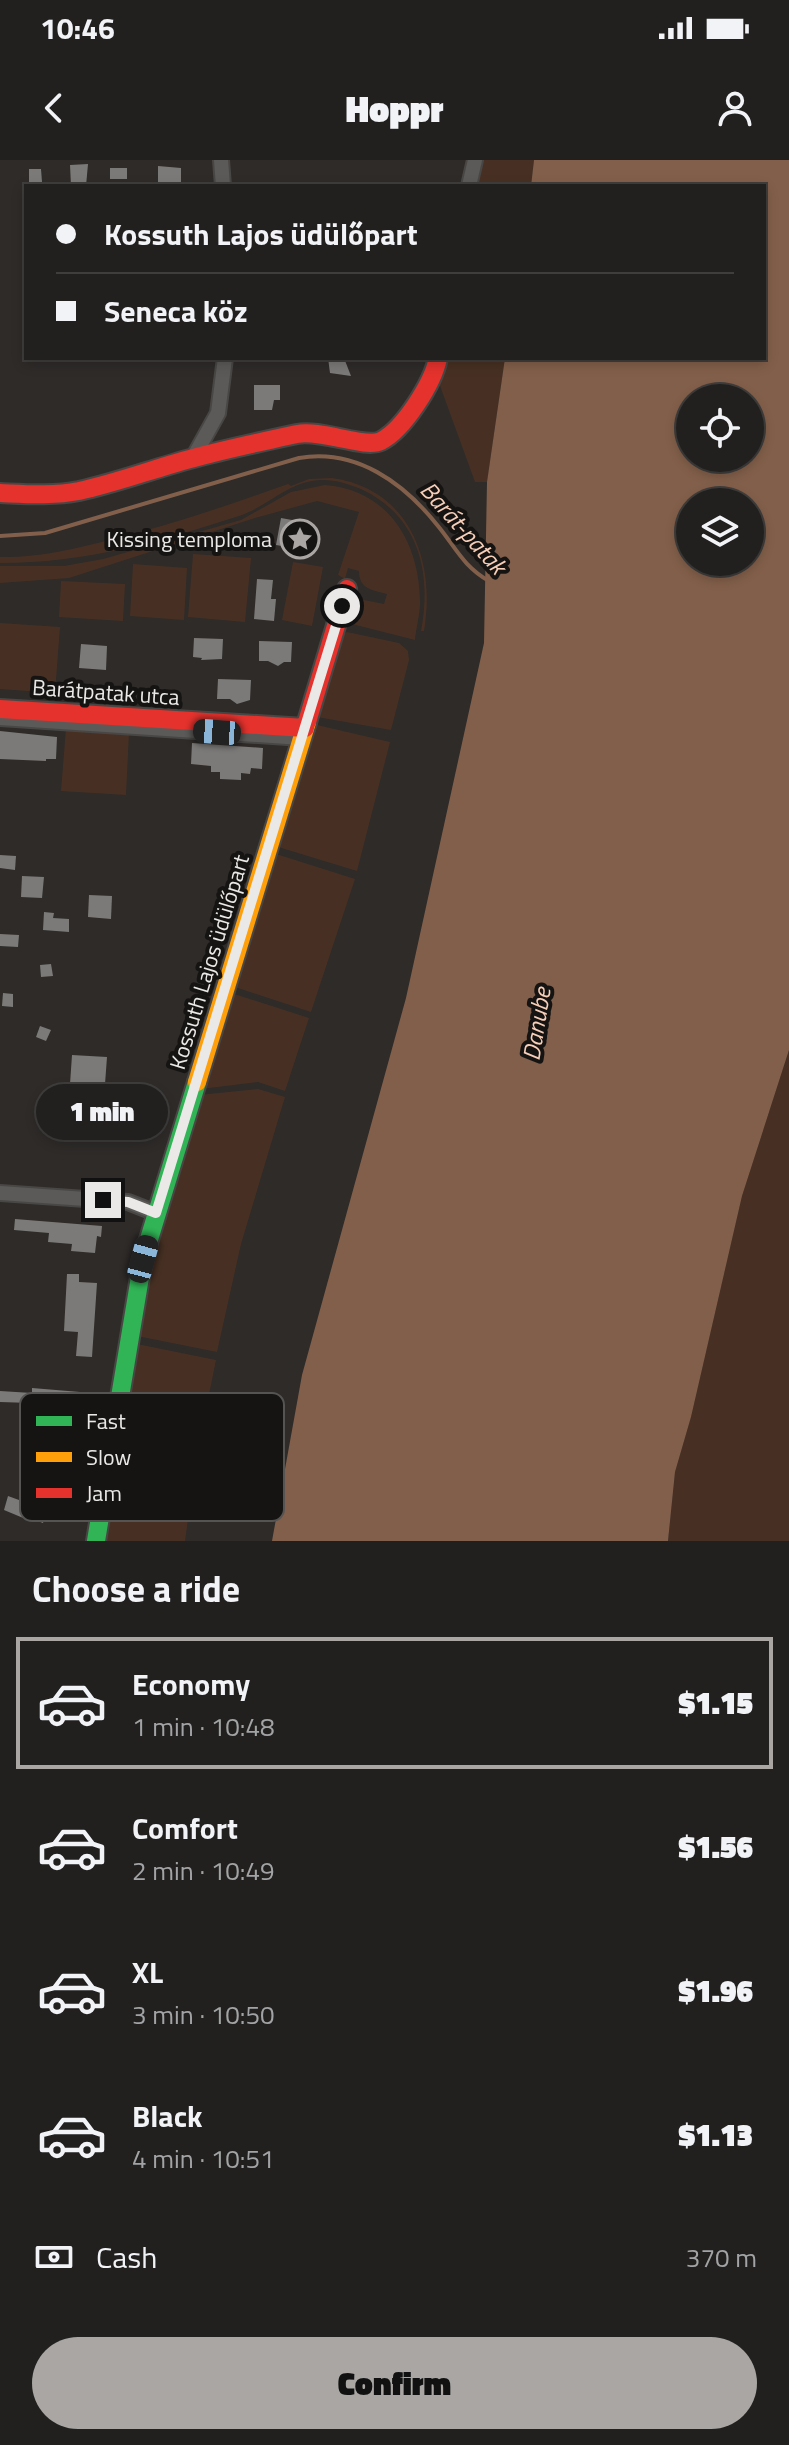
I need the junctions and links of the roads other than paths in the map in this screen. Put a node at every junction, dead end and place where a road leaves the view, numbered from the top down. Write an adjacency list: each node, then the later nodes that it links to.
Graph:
1 (221, 160): 3 (street)
2 (475, 160): 4 (street)
3 (223, 184)
4 (469, 184)
5 (225, 360): 7 (street)
6 (438, 360): 7 (street)
7 (193, 458): 8 (street)
8 (0, 493)
9 (347, 589): 12 (street, Kossuth Lajos üdülőpart)
10 (0, 709): 12 (street, Barátpatak utca)
11 (0, 718): 12 (street, Barátpatak utca)
12 (303, 733): 14 (street, Kossuth Lajos üdülőpart)
13 (0, 1193): 14 (street)
14 (156, 1213): 15 (street, Kossuth Lajos üdülőpart)
15 (119, 1393)
16 (99, 1521): 17 (street, Kossuth Lajos üdülőpart)
17 (96, 1541)

